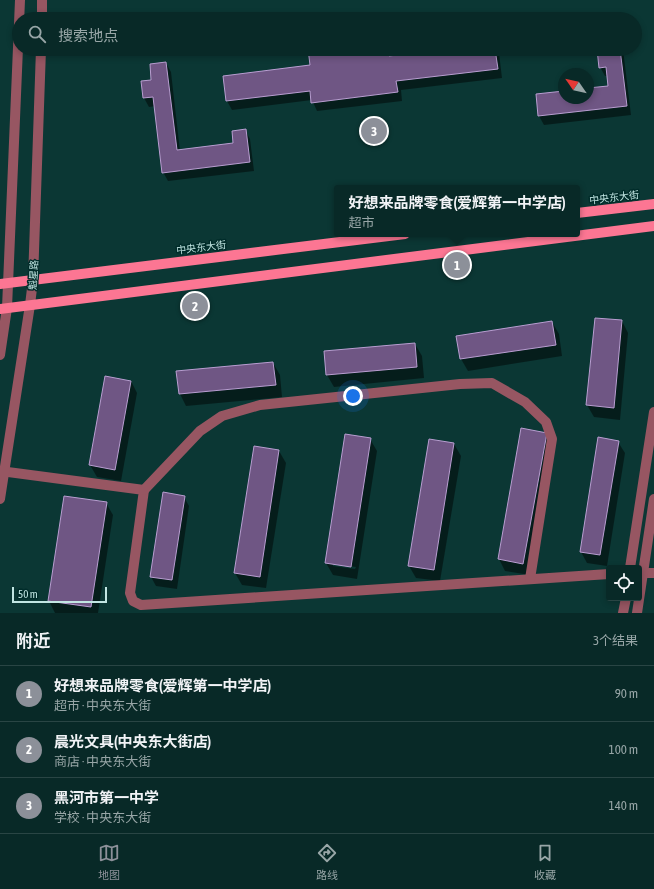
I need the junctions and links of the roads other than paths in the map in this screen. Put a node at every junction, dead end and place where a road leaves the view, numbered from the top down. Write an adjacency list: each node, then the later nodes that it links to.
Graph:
1 (20, 0): 3 (street)
2 (42, 0): 4 (street)
3 (19, 12)
4 (42, 12)
5 (17, 56): 14 (street)
6 (41, 56): 13 (street, 魁星路)
7 (654, 204): 8 (main road, 中央东大街)
8 (580, 213)
9 (654, 226): 10 (main road)
10 (580, 235)
11 (381, 237): 13 (main road, 中央东大街)
12 (567, 237): 15 (main road)
13 (33, 280): 14 (main road, 中央东大街); 15 (street, 魁星路)
14 (4, 284): 16 (street)
15 (30, 305): 16 (main road); 19 (street, 魁星路)
16 (4, 309): 17 (street)
17 (0, 355)
18 (654, 412): 23 (street)
19 (2, 471): 20 (street); 21 (street, 魁星路)
20 (144, 490): 28 (street); 28 (street)
21 (0, 499)
22 (654, 499): 24 (street)
23 (630, 565)
24 (642, 567)
25 (642, 573): 26 (street)
26 (654, 573)
27 (606, 574): 28 (street)
28 (530, 579)
29 (625, 601): 31 (street)
30 (638, 601): 32 (street)
31 (623, 613)
32 (637, 613)

